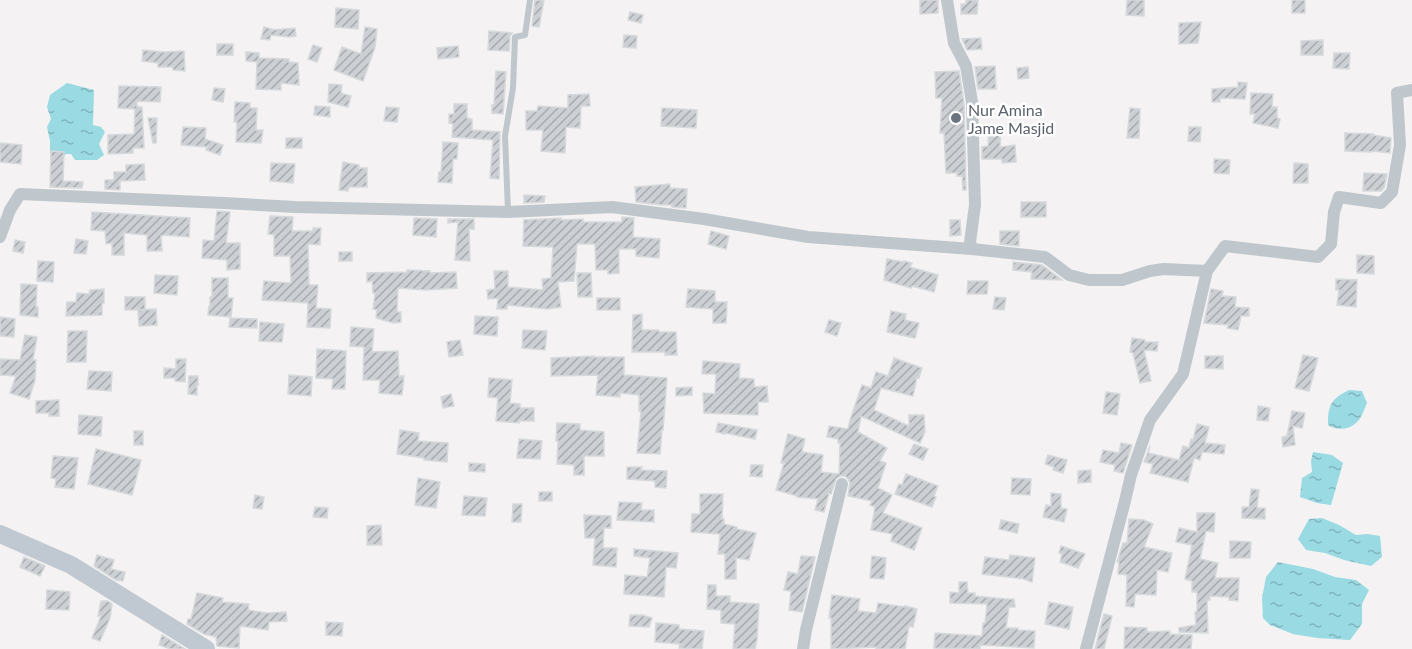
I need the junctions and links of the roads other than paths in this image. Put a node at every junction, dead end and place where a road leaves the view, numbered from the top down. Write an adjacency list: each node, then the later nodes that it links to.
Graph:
1 (530, 0): 4 (lane)
2 (947, 0): 6 (street)
3 (1412, 90): 7 (street)
4 (508, 212): 5 (street); 6 (street)
5 (0, 237)
6 (972, 249): 7 (street)
7 (1207, 271): 12 (street)
8 (842, 484): 11 (street)
9 (0, 534): 10 (street)
10 (207, 649)
11 (803, 649)
12 (1086, 649)

